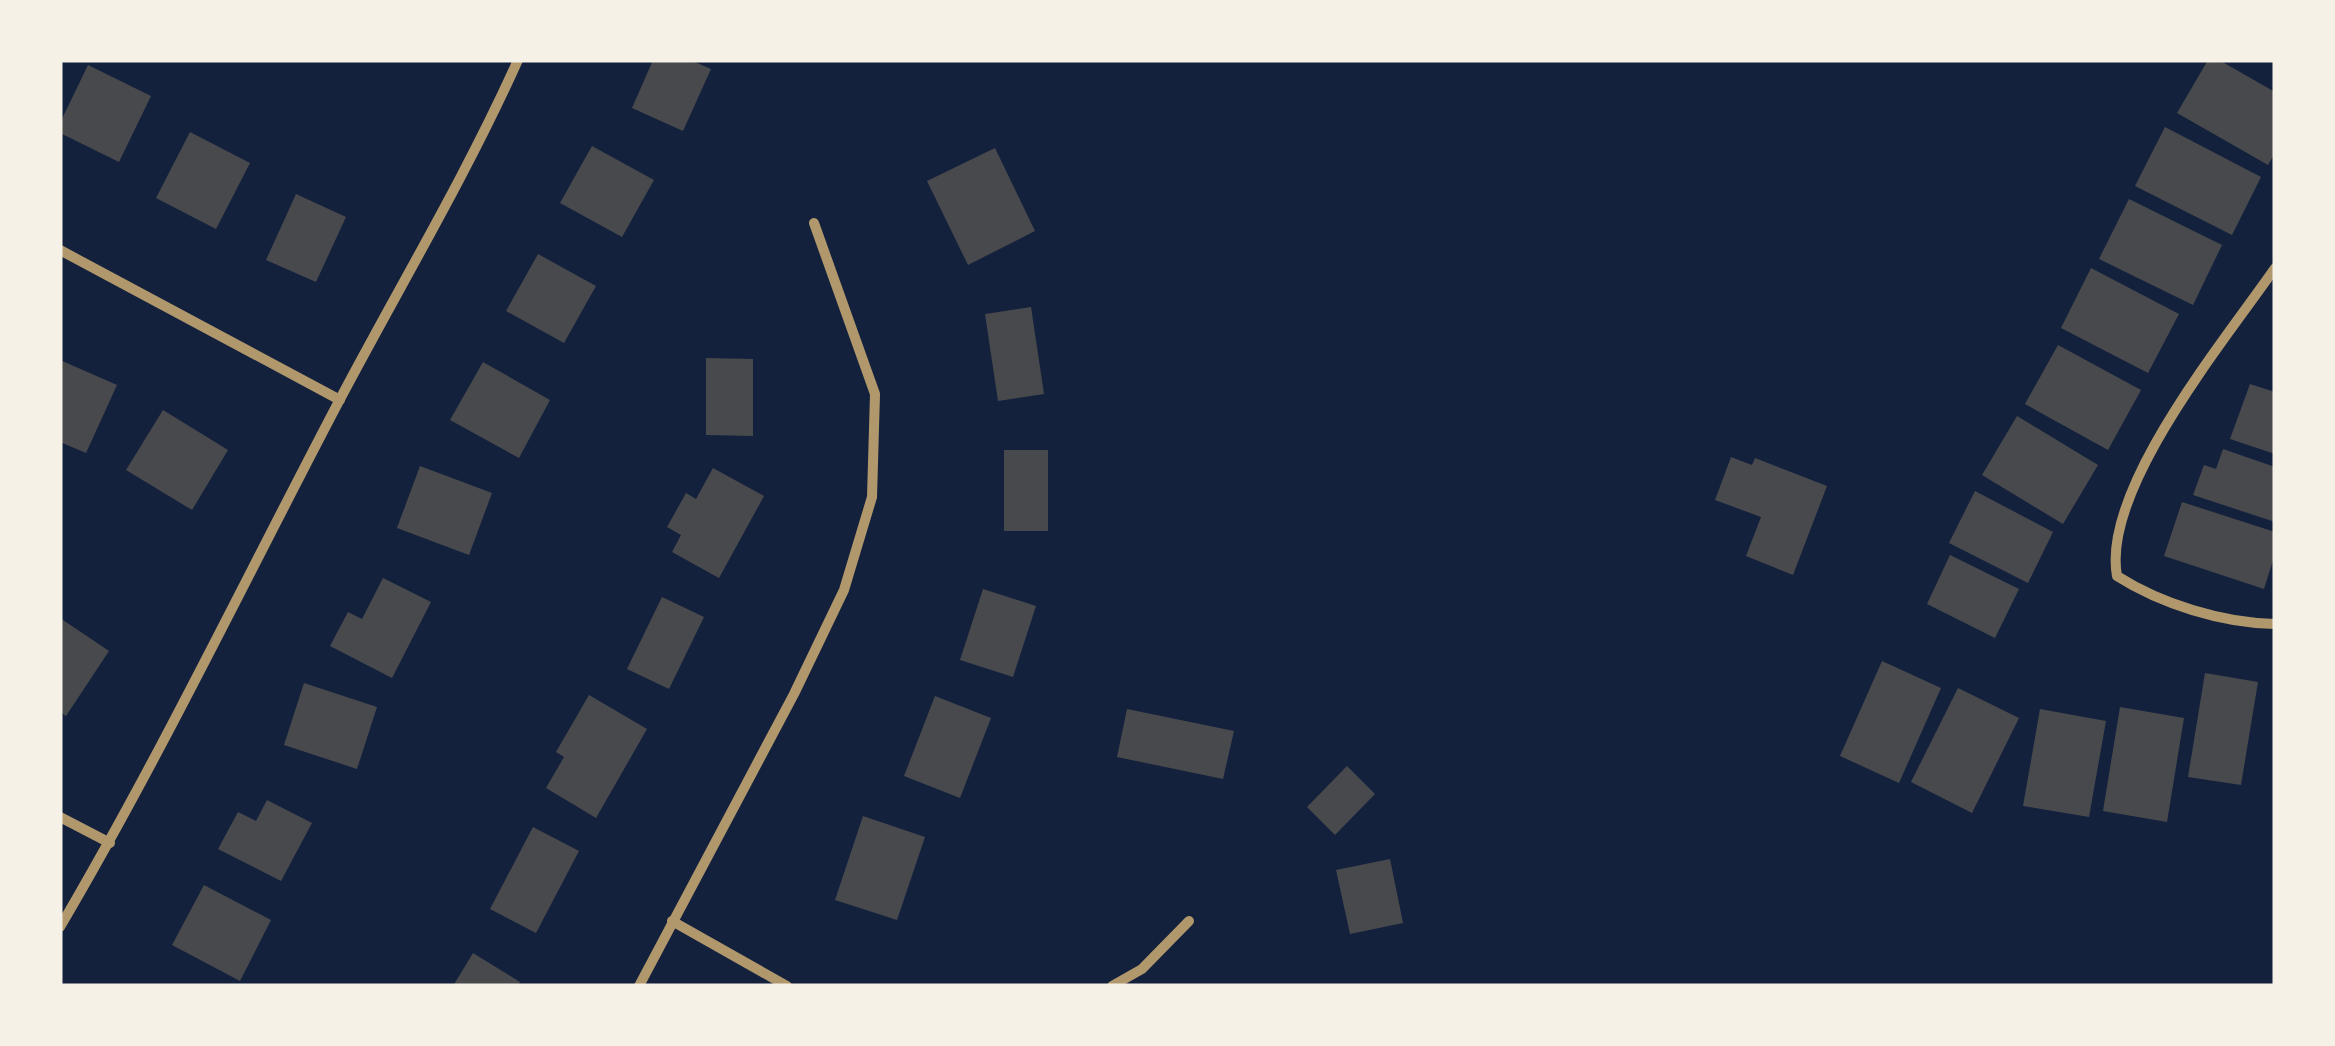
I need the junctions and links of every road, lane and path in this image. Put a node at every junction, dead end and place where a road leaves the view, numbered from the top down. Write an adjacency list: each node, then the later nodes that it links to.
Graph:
1 (518, 60): 5 (street)
2 (814, 223): 10 (street)
3 (60, 250): 5 (street)
4 (2275, 268): 6 (street)
5 (340, 400): 8 (street)
6 (2275, 624)
7 (60, 817): 8 (street)
8 (110, 843): 11 (street)
9 (1190, 921): 14 (street)
10 (672, 922): 12 (street); 13 (street)
11 (60, 927)
12 (638, 986)
13 (787, 986)
14 (1112, 986)

